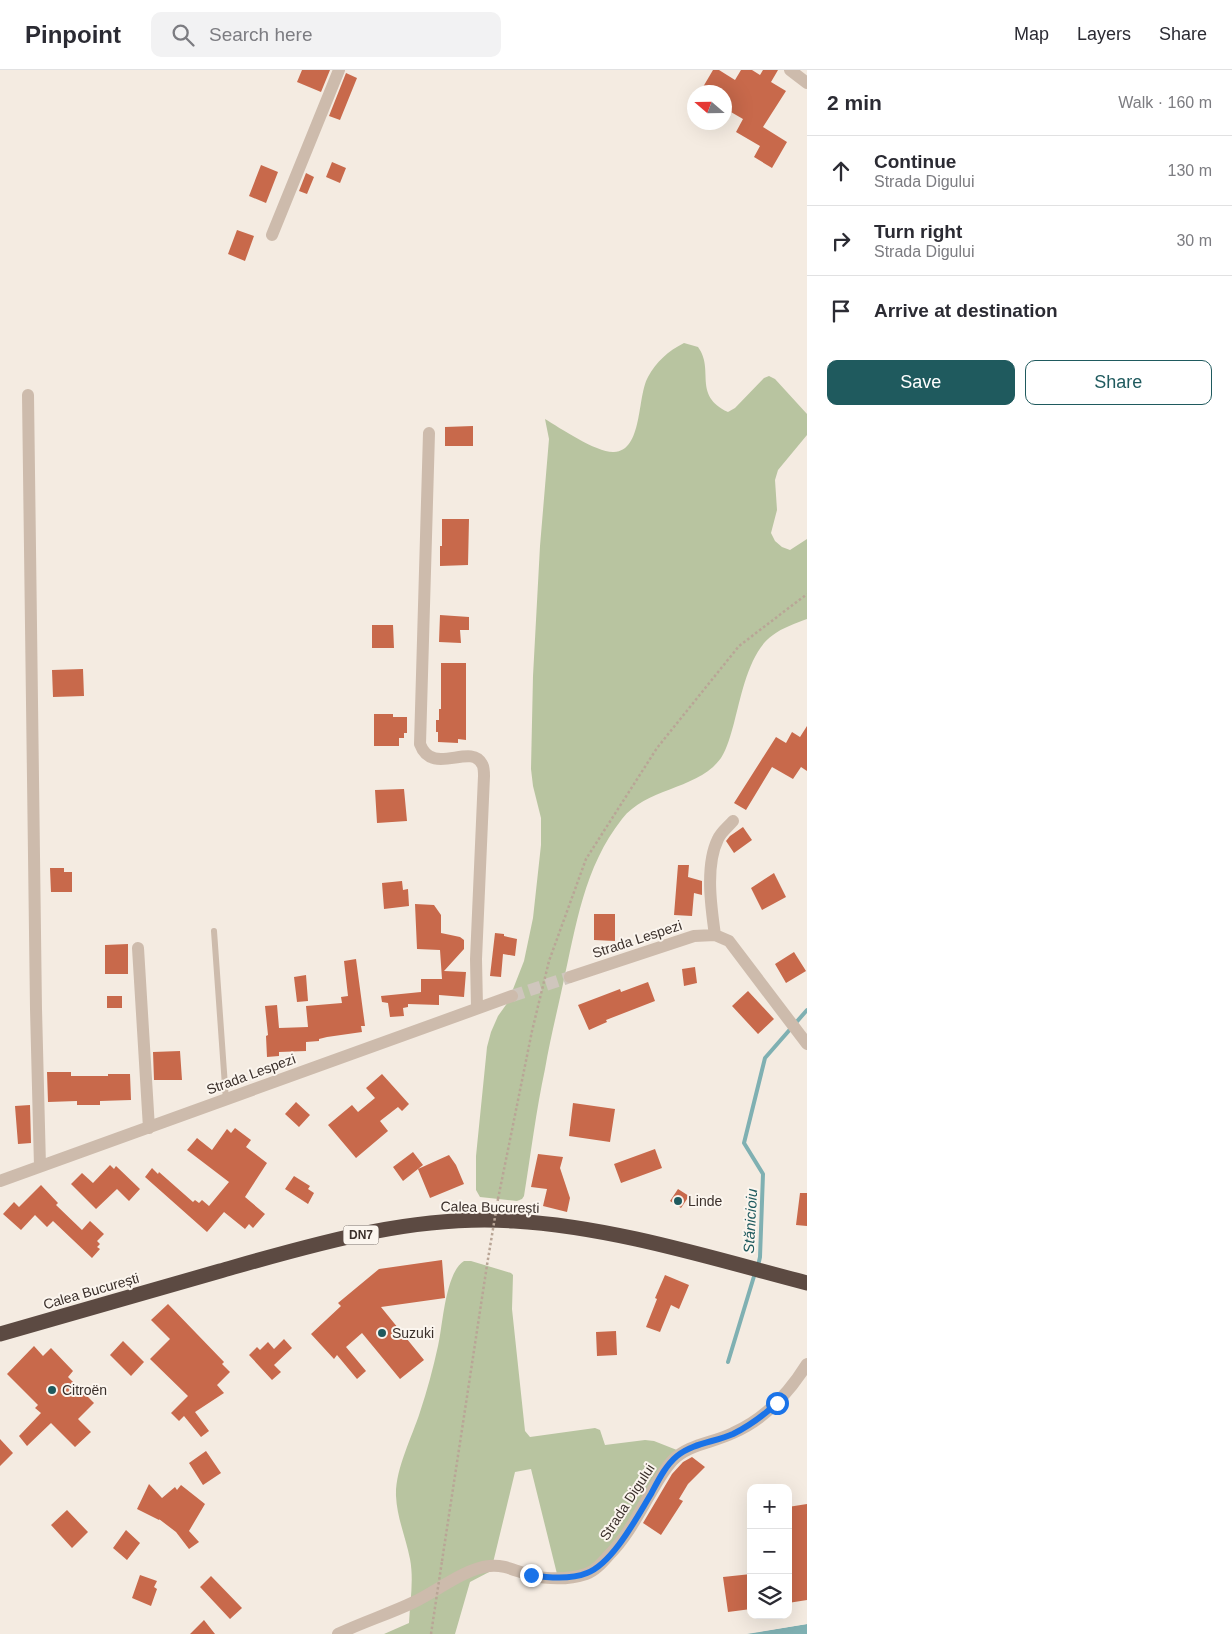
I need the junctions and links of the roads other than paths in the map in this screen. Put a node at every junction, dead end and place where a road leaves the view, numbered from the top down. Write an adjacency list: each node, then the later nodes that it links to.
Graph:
1 (339, 70): 4 (street)
2 (790, 70): 3 (street)
3 (807, 83)
4 (272, 235)
5 (28, 395): 17 (street)
6 (429, 433): 13 (street)
7 (733, 821): 9 (street)
8 (214, 931): 15 (lane)
9 (715, 935): 11 (street, Strada Lespezi); 14 (street)
10 (138, 948): 16 (street)
11 (570, 977)
12 (512, 996): 13 (street, Strada Lespezi)
13 (477, 1007): 15 (street, Strada Lespezi)
14 (807, 1044)
15 (226, 1100): 16 (street, Strada Lespezi)
16 (149, 1128): 17 (street, Strada Lespezi)
17 (40, 1166): 18 (street, Strada Lespezi)
18 (0, 1182)
19 (807, 1283): 20 (highway, Calea București / DN7)
20 (0, 1334)
21 (807, 1364): 22 (street, Strada Digului)
22 (338, 1634)

